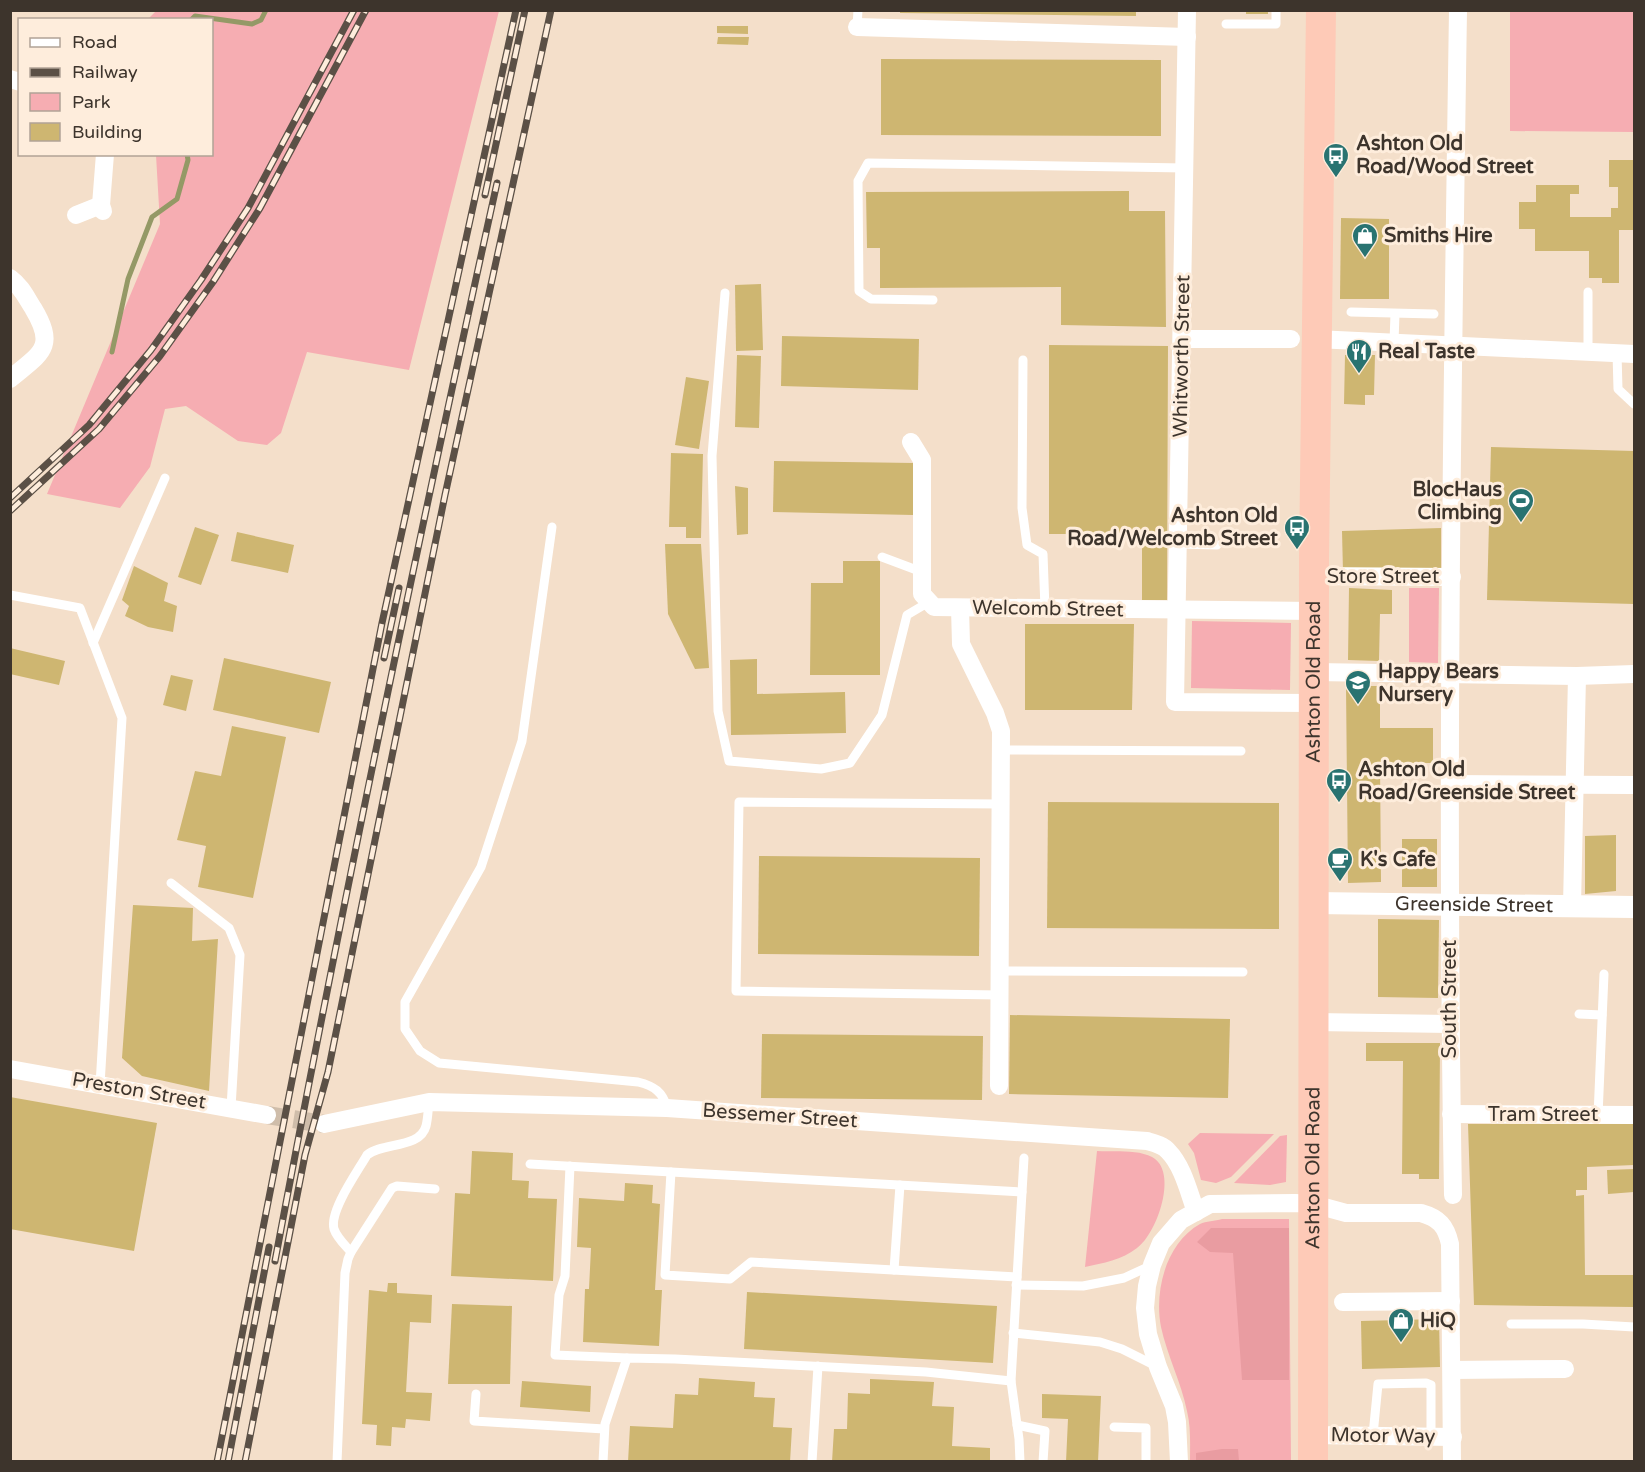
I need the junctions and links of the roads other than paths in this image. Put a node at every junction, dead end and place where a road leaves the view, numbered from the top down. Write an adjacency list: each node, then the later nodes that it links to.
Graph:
1 (1187, 10): 7 (street, Whitworth Street)
2 (1276, 10): 6 (lane)
3 (1322, 10): 19 (highway, Ashton Old Road)
4 (1458, 10): 21 (street, South Street)
5 (858, 19): 7 (street)
6 (1226, 24)
7 (1187, 37): 9 (street, Whitworth Street)
8 (105, 156): 10 (street)
9 (1185, 168): 14 (lane); 18 (street, Whitworth Street)
10 (75, 215)
11 (10, 278): 25 (street)
12 (1588, 292): 22 (lane)
13 (724, 293): 37 (lane)
14 (933, 300)
15 (1351, 312): 16 (lane)
16 (1395, 314): 17 (lane); 20 (lane)
17 (1434, 314)
18 (1182, 339): 19 (street); 30 (street, Whitworth Street)
19 (1304, 339): 20 (street); 34 (highway, Ashton Old Road)
20 (1394, 342): 21 (street)
21 (1453, 344): 22 (street); 35 (street, South Street)
22 (1588, 351): 23 (street)
23 (1626, 353): 26 (lane)
24 (1023, 360): 39 (lane)
25 (10, 379)
26 (1635, 404)
27 (911, 442): 33 (street)
28 (165, 478): 42 (lane)
29 (552, 527): 72 (lane)
30 (1178, 544): 31 (lane); 40 (street, Whitworth Street)
31 (1217, 545)
32 (882, 557): 33 (lane)
33 (922, 572): 37 (street)
34 (1314, 576): 35 (street, Store Street); 41 (highway, Ashton Old Road)
35 (1452, 577): 44 (street, South Street)
36 (10, 595): 42 (lane)
37 (929, 602): 38 (street, Welcomb Street)
38 (960, 608): 39 (street, Welcomb Street); 48 (street)
39 (1045, 609): 40 (street, Welcomb Street)
40 (1177, 610): 41 (street, Welcomb Street); 47 (street, Whitworth Street)
41 (1314, 611): 43 (highway, Ashton Old Road)
42 (93, 643): 68 (lane)
43 (1314, 672): 44 (street); 47 (highway, Ashton Old Road)
44 (1452, 674): 46 (street); 50 (street, South Street)
45 (1635, 674): 46 (street)
46 (1577, 676): 51 (street)
47 (1314, 703): 55 (highway, Ashton Old Road)
48 (1001, 750): 49 (lane); 53 (street)
49 (1241, 751)
50 (1450, 784): 51 (street); 56 (street, South Street)
51 (1575, 785): 52 (street); 57 (street)
52 (1635, 785)
53 (1001, 804): 59 (street); 62 (lane)
54 (171, 883): 71 (lane)
55 (1314, 903): 56 (street, Greenside Street); 65 (highway, Ashton Old Road)
56 (1450, 904): 57 (street, Greenside Street); 66 (street, South Street)
57 (1572, 906): 58 (street, Greenside Street)
58 (1635, 907)
59 (1000, 971): 60 (lane); 62 (street)
60 (1243, 972)
61 (1604, 974): 64 (lane)
62 (999, 995): 69 (street)
63 (1579, 1014): 64 (lane)
64 (1602, 1014): 76 (lane)
65 (1314, 1022): 66 (street); 86 (highway, Ashton Old Road)
66 (1450, 1024): 73 (street, South Street)
67 (10, 1069): 68 (street, Preston Street)
68 (100, 1085): 71 (street, Preston Street)
69 (999, 1086)
70 (429, 1102): 72 (street, Bessemer Street); 77 (street, Bessemer Street); 88 (lane)
71 (231, 1108): 74 (street, Preston Street)
72 (667, 1108): 87 (street, Bessemer Street)
73 (1451, 1114): 76 (street, Tram Street); 85 (street, South Street)
74 (267, 1115)
75 (1635, 1115): 76 (street, Tram Street)
76 (1598, 1116)
77 (324, 1124)
78 (1024, 1158): 84 (lane)
79 (530, 1164): 80 (lane)
80 (570, 1166): 81 (lane); 97 (lane)
81 (671, 1172): 82 (lane); 90 (lane)
82 (900, 1185): 84 (lane); 90 (lane)
83 (435, 1189): 88 (lane)
84 (1022, 1192): 91 (lane)
85 (1453, 1195)
86 (1313, 1204): 87 (street); 92 (street); 110 (highway, Ashton Old Road)
87 (1196, 1212): 89 (street)
88 (351, 1252): 111 (lane)
89 (1152, 1265): 91 (lane); 99 (street)
90 (894, 1270): 91 (lane)
91 (1017, 1281): 96 (lane)
92 (1451, 1301): 93 (street); 101 (street)
93 (1343, 1302)
94 (1510, 1324): 95 (lane)
95 (1635, 1328)
96 (1013, 1333): 99 (lane); 102 (lane)
97 (627, 1358): 98 (lane); 106 (lane)
98 (818, 1366): 102 (lane); 113 (lane)
99 (1158, 1367): 117 (street)
100 (1564, 1369): 101 (street)
101 (1452, 1370): 109 (street)
102 (1011, 1381): 104 (lane)
103 (476, 1394): 106 (lane)
104 (1017, 1425): 114 (lane); 115 (lane)
105 (1114, 1427): 116 (lane)
106 (604, 1429): 112 (lane)
107 (1373, 1435): 108 (street, Motor Way); 108 (lane); 110 (street, Motor Way)
108 (1431, 1436): 109 (street, Motor Way)
109 (1452, 1437): 118 (street)
110 (1313, 1448)
111 (337, 1461)
112 (603, 1461)
113 (812, 1461)
114 (1020, 1461)
115 (1043, 1461)
116 (1146, 1461)
117 (1179, 1461)
118 (1452, 1461)

